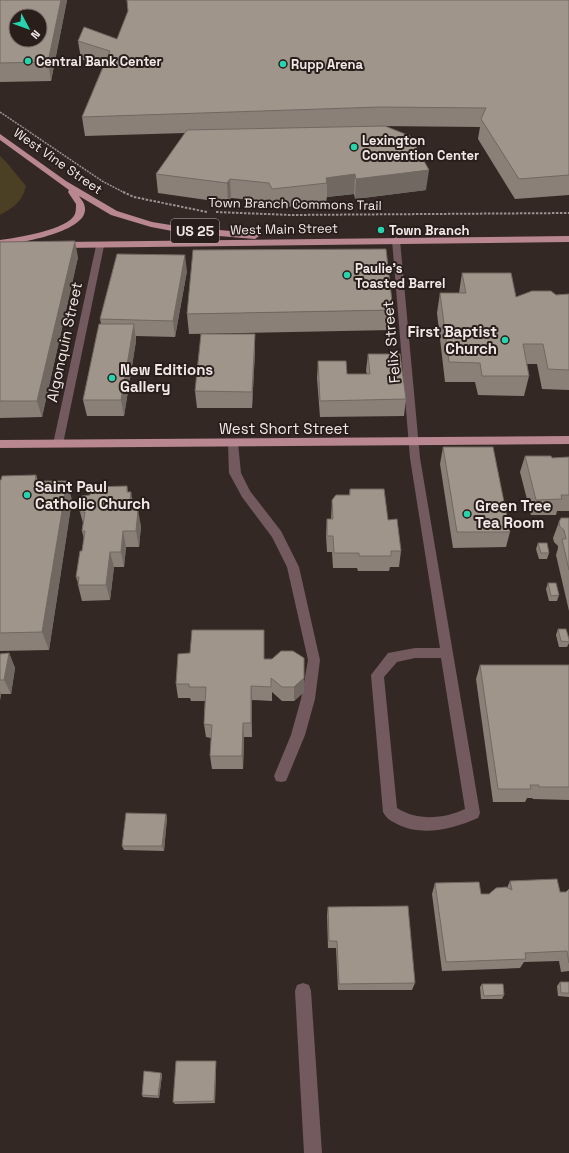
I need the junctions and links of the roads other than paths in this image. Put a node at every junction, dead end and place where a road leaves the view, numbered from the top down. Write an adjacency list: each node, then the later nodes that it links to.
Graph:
1 (0, 136): 2 (main road, West Vine Street / US 25)
2 (63, 183): 5 (main road, West Vine Street / US 25); 6 (main road)
3 (569, 239): 4 (main road, West Main Street / US 25)
4 (396, 240): 5 (main road, West Main Street / US 25); 11 (street, Felix Street)
5 (338, 241): 9 (main road, West Main Street / US 25)
6 (0, 244): 7 (main road)
7 (39, 245)
8 (54, 245): 9 (main road, West Main Street / US 25)
9 (100, 246): 14 (street, Algonquin Street)
10 (569, 440): 11 (main road, West Short Street)
11 (415, 442): 12 (main road, West Short Street); 15 (street, Felix Street)
12 (233, 443): 14 (main road, West Short Street); 16 (street)
13 (0, 444): 14 (main road, West Short Street)
14 (58, 444)
15 (447, 653): 15 (street, Felix Street)
16 (282, 776)
17 (302, 991): 18 (street)
18 (313, 1153)

